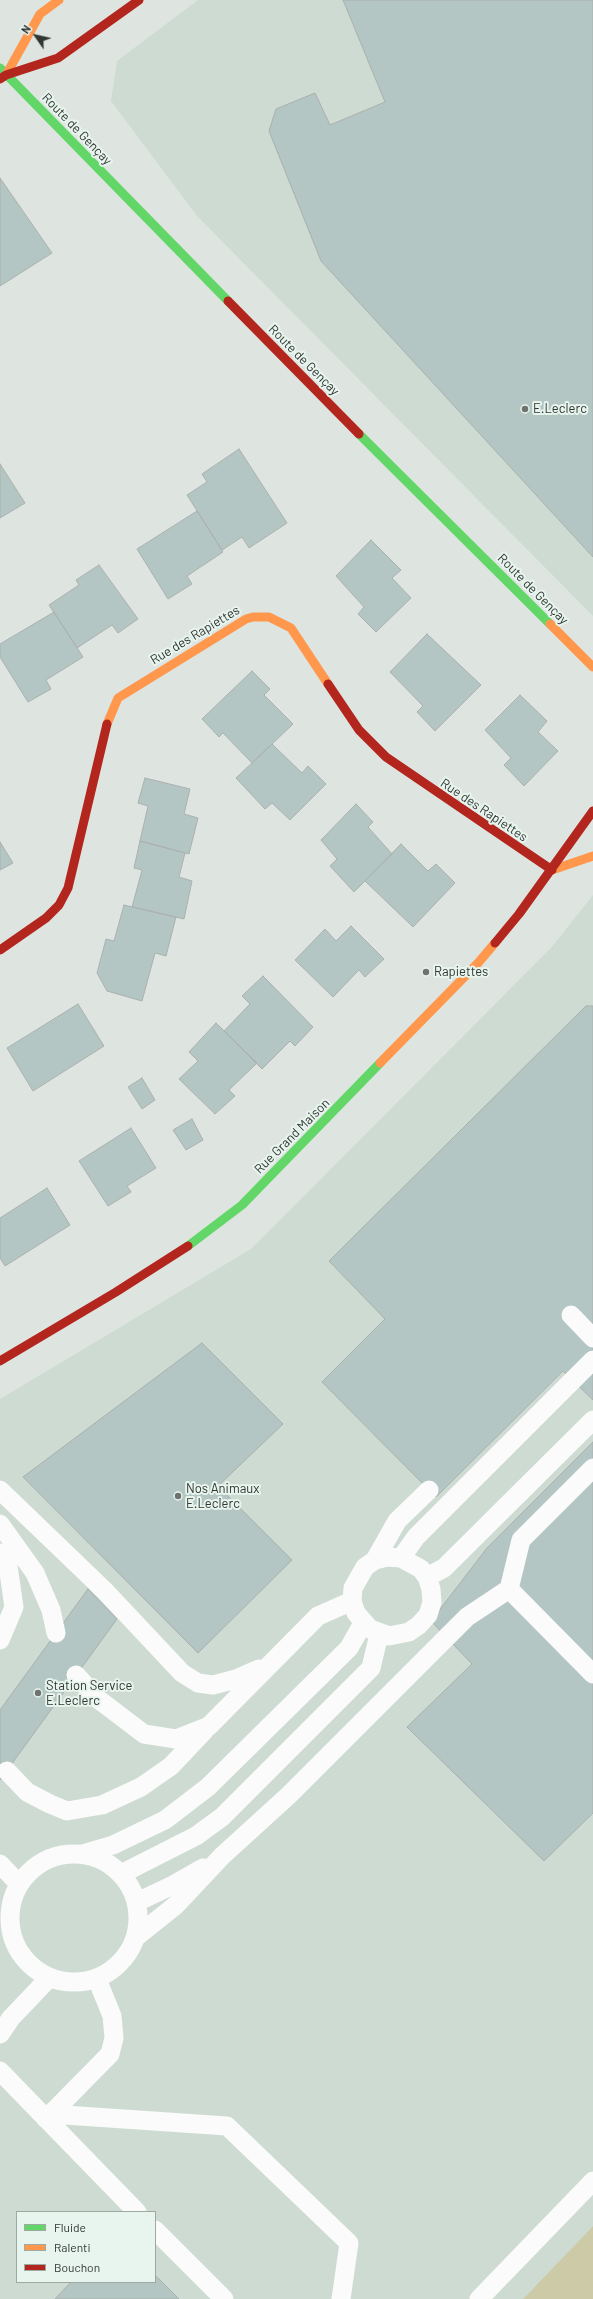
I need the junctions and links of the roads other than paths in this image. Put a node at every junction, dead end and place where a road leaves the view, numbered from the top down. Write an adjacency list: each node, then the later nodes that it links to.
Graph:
1 (59, 0): 3 (street)
2 (139, 0): 3 (street)
3 (2, 74): 4 (street, Route de Gençay)
4 (593, 667)
5 (593, 811): 7 (street, Rue Grand Maison)
6 (593, 856): 7 (street)
7 (552, 870): 8 (street, Rue des Rapiettes); 12 (street, Rue Grand Maison)
8 (0, 950)
9 (571, 1315): 10 (lane)
10 (593, 1338)
11 (593, 1360): 19 (lane)
12 (0, 1361)
13 (593, 1420): 21 (lane)
14 (593, 1468): 22 (lane)
15 (0, 1490): 28 (lane)
16 (429, 1490): 20 (lane)
17 (0, 1524): 25 (lane)
18 (0, 1553): 27 (lane)
19 (401, 1558): 20 (lane); 21 (lane)
20 (375, 1560): 23 (lane)
21 (427, 1577): 26 (lane)
22 (509, 1589): 29 (lane); 34 (lane)
23 (352, 1601): 24 (lane); 28 (lane)
24 (363, 1623): 26 (lane); 33 (lane)
25 (56, 1633)
26 (379, 1634): 36 (lane)
27 (0, 1640)
28 (268, 1665): 31 (lane)
29 (593, 1674)
30 (76, 1675): 31 (lane)
31 (209, 1726): 32 (lane)
32 (7, 1771)
33 (82, 1854): 36 (lane); 37 (lane)
34 (222, 1856): 38 (lane); 39 (lane)
35 (0, 1864): 37 (lane)
36 (121, 1874): 38 (lane)
37 (19, 1884): 40 (lane)
38 (137, 1902): 39 (lane)
39 (136, 1937): 41 (lane)
40 (49, 1978): 41 (lane); 42 (lane)
41 (97, 1979): 44 (lane)
42 (0, 2034)
43 (0, 2071): 44 (lane)
44 (48, 2116): 46 (lane); 49 (lane)
45 (593, 2182): 50 (lane)
46 (136, 2211)
47 (156, 2231): 48 (lane)
48 (224, 2299)
49 (341, 2299)
50 (479, 2299)

